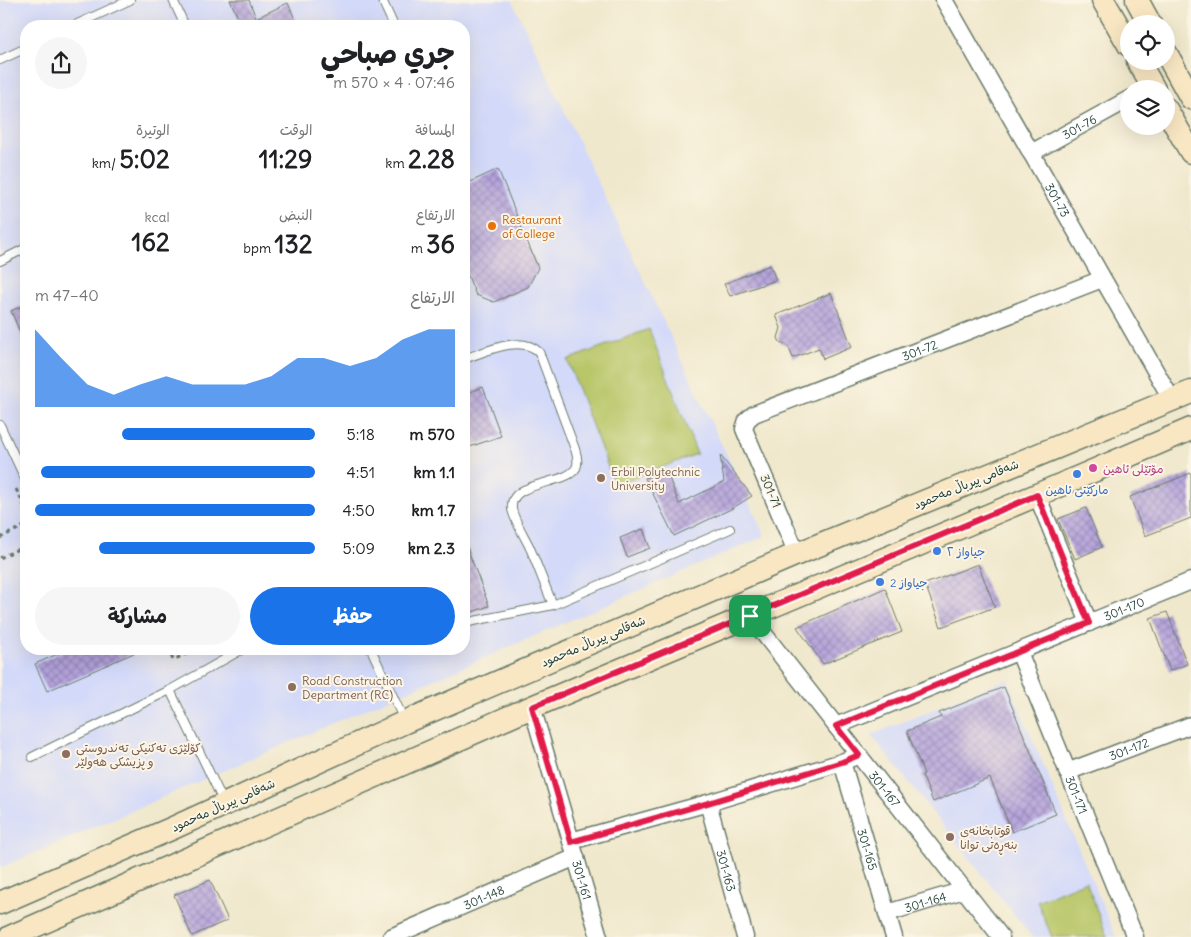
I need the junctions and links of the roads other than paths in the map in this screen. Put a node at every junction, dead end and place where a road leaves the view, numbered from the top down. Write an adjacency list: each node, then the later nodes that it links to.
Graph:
1 (130, 0): 8 (lane)
2 (173, 0): 9 (lane)
3 (382, 0): 10 (lane)
4 (944, 0): 19 (street, 301-73)
5 (1103, 0): 11 (main road)
6 (1137, 0): 7 (main road)
7 (1145, 15)
8 (86, 20)
9 (182, 20)
10 (391, 20)
11 (1120, 29)
12 (20, 51): 13 (lane)
13 (0, 60)
14 (1175, 69): 15 (main road)
15 (1191, 98)
16 (1120, 104): 19 (street, 301-76)
17 (1175, 124): 18 (main road)
18 (1191, 152)
19 (1030, 153): 22 (street, 301-73)
20 (20, 251): 21 (lane)
21 (0, 261)
22 (1102, 279): 24 (street, 301-73); 26 (street, 301-72)
23 (470, 357): 33 (lane)
24 (1181, 396): 31 (main road, شەقامی پیرباڵ مەحمود)
25 (0, 425): 28 (lane)
26 (744, 429): 31 (street, 301-71)
27 (1191, 429): 29 (main road)
28 (20, 468)
29 (1037, 495): 34 (main road); 36 (street)
30 (730, 530): 33 (lane)
31 (797, 554): 42 (main road, شەقامی پیرباڵ مەحمود)
32 (1191, 581): 36 (street, 301-170)
33 (553, 605): 35 (lane)
34 (750, 616): 41 (main road); 43 (street, 301-167)
35 (470, 622)
36 (1089, 623): 37 (street, 301-170)
37 (1019, 652): 43 (street, 301-170); 48 (street, 301-171)
38 (232, 655): 40 (lane)
39 (374, 655): 42 (lane)
40 (170, 690): 46 (lane); 50 (lane)
41 (532, 707): 52 (street, 301-161); 54 (main road)
42 (405, 722): 50 (main road, شەقامی پیرباڵ مەحمود)
43 (836, 726): 45 (street, 301-167)
44 (1189, 730): 48 (street, 301-172)
45 (859, 755): 47 (street); 55 (street, 301-167)
46 (32, 757)
47 (842, 762): 49 (street); 57 (street, 301-165)
48 (1067, 772): 64 (street, 301-171)
49 (708, 803): 52 (street); 61 (street, 301-163)
50 (225, 804): 51 (main road, شەقامی پیرباڵ مەحمود)
51 (173, 828): 54 (main road); 56 (main road, شەقامی پیرباڵ مەحمود)
52 (571, 842): 53 (street, 301-161)
53 (576, 857): 59 (street, 301-148); 60 (street, 301-161)
54 (186, 859): 58 (main road)
55 (964, 890): 57 (street, 301-164); 63 (street, 301-167)
56 (0, 903)
57 (887, 913): 62 (street, 301-165)
58 (19, 935)
59 (391, 937)
60 (599, 937)
61 (746, 937)
62 (894, 937)
63 (1001, 937)
64 (1135, 937)

